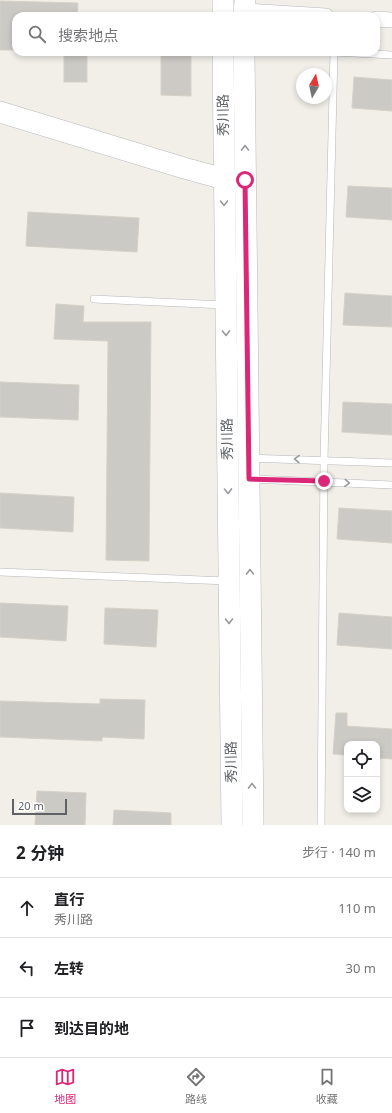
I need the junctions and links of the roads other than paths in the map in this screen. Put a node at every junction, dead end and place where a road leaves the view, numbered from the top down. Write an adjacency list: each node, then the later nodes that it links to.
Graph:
1 (223, 0): 3 (main road)
2 (244, 9): 4 (street)
3 (223, 12)
4 (279, 12)
5 (380, 19): 6 (street)
6 (392, 20)
7 (380, 54): 8 (lane)
8 (392, 55)
9 (223, 56): 13 (main road, 秀川路)
10 (244, 56): 14 (main road, 秀川路, one-way to 10)
11 (334, 56): 17 (lane)
12 (0, 112): 13 (main road)
13 (224, 179): 14 (main road); 16 (main road, 秀川路, one-way to 16)
14 (245, 180): 19 (main road, 秀川路)
15 (94, 299): 16 (lane)
16 (225, 305): 19 (main road, 秀川路, one-way to 19)
17 (324, 460): 18 (lane); 19 (lane, one-way to 19); 20 (lane)
18 (392, 463)
19 (240, 469): 20 (lane); 23 (main road, 秀川路, one-way to 23); 25 (main road, 秀川路, one-way to 19)
20 (324, 481): 21 (lane, one-way to 21); 26 (lane)
21 (392, 485)
22 (0, 572): 23 (lane)
23 (229, 581): 24 (main road, 秀川路, one-way to 24)
24 (232, 825)
25 (253, 825)
26 (321, 825)

